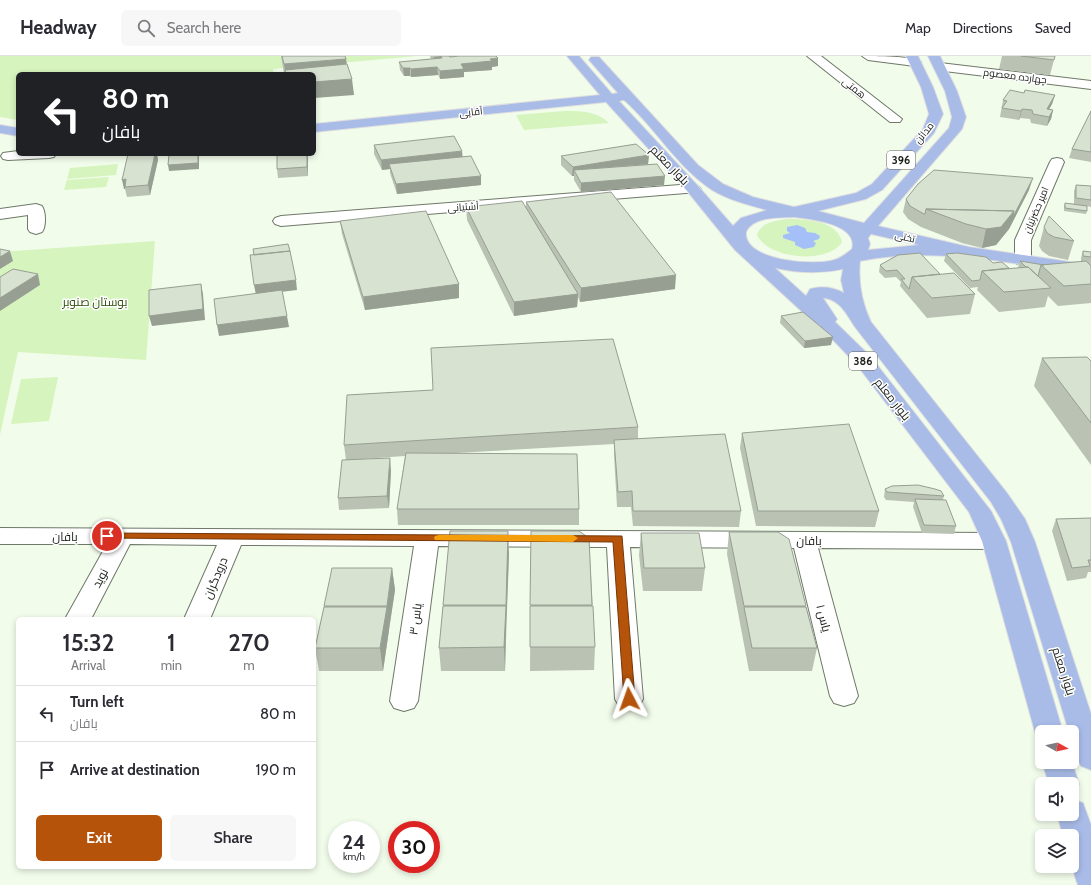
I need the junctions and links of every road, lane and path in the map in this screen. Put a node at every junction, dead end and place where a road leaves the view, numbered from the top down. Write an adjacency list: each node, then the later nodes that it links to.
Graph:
1 (573, 56): 8 (main road, بلوار معلم / 386)
2 (591, 56): 8 (main road, بلوار معلم / 386)
3 (813, 56): 10 (street, همتی)
4 (868, 56): 5 (street)
5 (914, 59): 20 (main road, مدائن / 396)
6 (937, 62): 7 (street, چهارده معصوم); 21 (main road, مدائن / 396)
7 (1091, 85)
8 (613, 92): 9 (main road, آقایی); 11 (main road, بلوار معلم / 386); 12 (main road, آقایی); 20 (main road, بلوار معلم / 386)
9 (552, 103): 11 (main road); 15 (main road, آقایی)
10 (895, 119)
11 (628, 120): 19 (main road, بلوار معلم / 386)
12 (316, 122)
13 (0, 123): 14 (main road)
14 (16, 126)
15 (316, 128)
16 (0, 129): 17 (main road)
17 (16, 132)
18 (1057, 162): 31 (street, امیر حضرتیان)
19 (693, 189): 23 (street, آشتیانی); 27 (main road, بلوار معلم / 386)
20 (794, 212): 25 (main road); 27 (main road)
21 (881, 212): 25 (main road, مدائن / 396); 26 (main road)
22 (0, 214): 24 (street)
23 (281, 221)
24 (36, 229)
25 (863, 233): 26 (main road, تختی); 30 (main road)
26 (917, 240): 28 (main road, تختی)
27 (742, 246): 30 (main road, تختی); 37 (main road, بلوار معلم / 386)
28 (969, 252): 29 (main road, تختی); 30 (main road, تختی)
29 (994, 255): 31 (main road, تختی); 34 (street)
30 (852, 258): 36 (main road, بلوار معلم / 386)
31 (1023, 260): 32 (main road, تختی)
32 (1073, 267): 33 (main road, تختی); 35 (street)
33 (1091, 270)
34 (1018, 277)
35 (1091, 285)
36 (857, 312): 37 (main road); 51 (main road, بلوار معلم / 386)
37 (842, 338): 43 (main road, بلوار معلم / 386)
38 (123, 536): 39 (street, بافان); 44 (street, بافان); 45 (street, نوید)
39 (232, 537): 40 (street, بافان); 46 (street, درودگران)
40 (426, 538): 41 (street, بافان); 49 (street, یاس ۳)
41 (618, 539): 42 (street, بافان); 48 (street)
42 (804, 540): 43 (street, بافان); 47 (street, یاس ۱)
43 (994, 540): 50 (main road, بلوار معلم / 386)
44 (4, 541)
45 (79, 617)
46 (198, 617)
47 (844, 696)
48 (629, 699)
49 (404, 701)
50 (1047, 725)
51 (1091, 758)
52 (1075, 821): 53 (main road)
53 (1091, 878)

